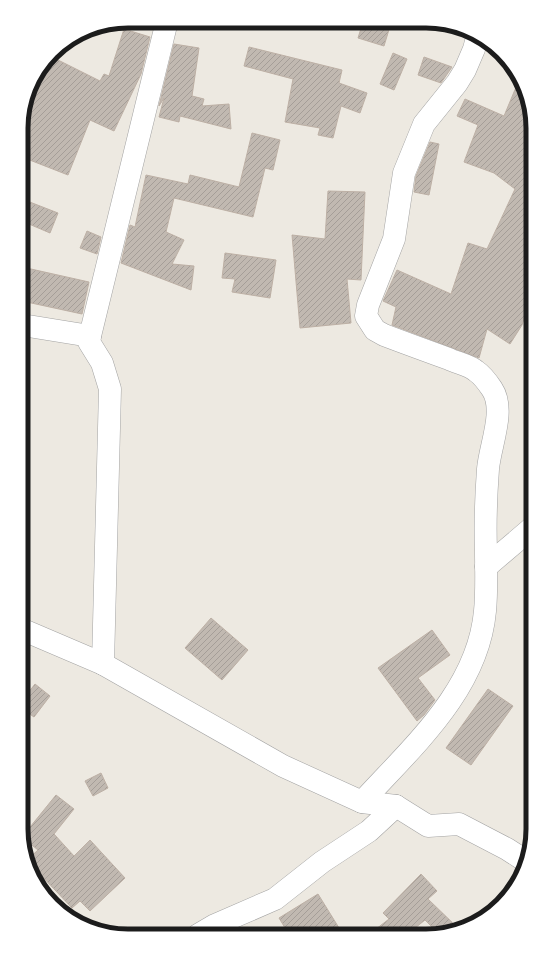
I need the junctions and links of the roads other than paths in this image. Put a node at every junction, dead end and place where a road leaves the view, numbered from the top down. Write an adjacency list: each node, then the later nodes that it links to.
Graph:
1 (165, 28): 4 (street)
2 (476, 42): 6 (street)
3 (28, 326): 4 (street)
4 (90, 336): 8 (street)
5 (526, 534): 6 (street)
6 (486, 567): 9 (street)
7 (28, 632): 8 (street)
8 (103, 664): 9 (street)
9 (362, 802): 10 (street)
10 (396, 806): 11 (street); 12 (street)
11 (522, 858)
12 (209, 929)

